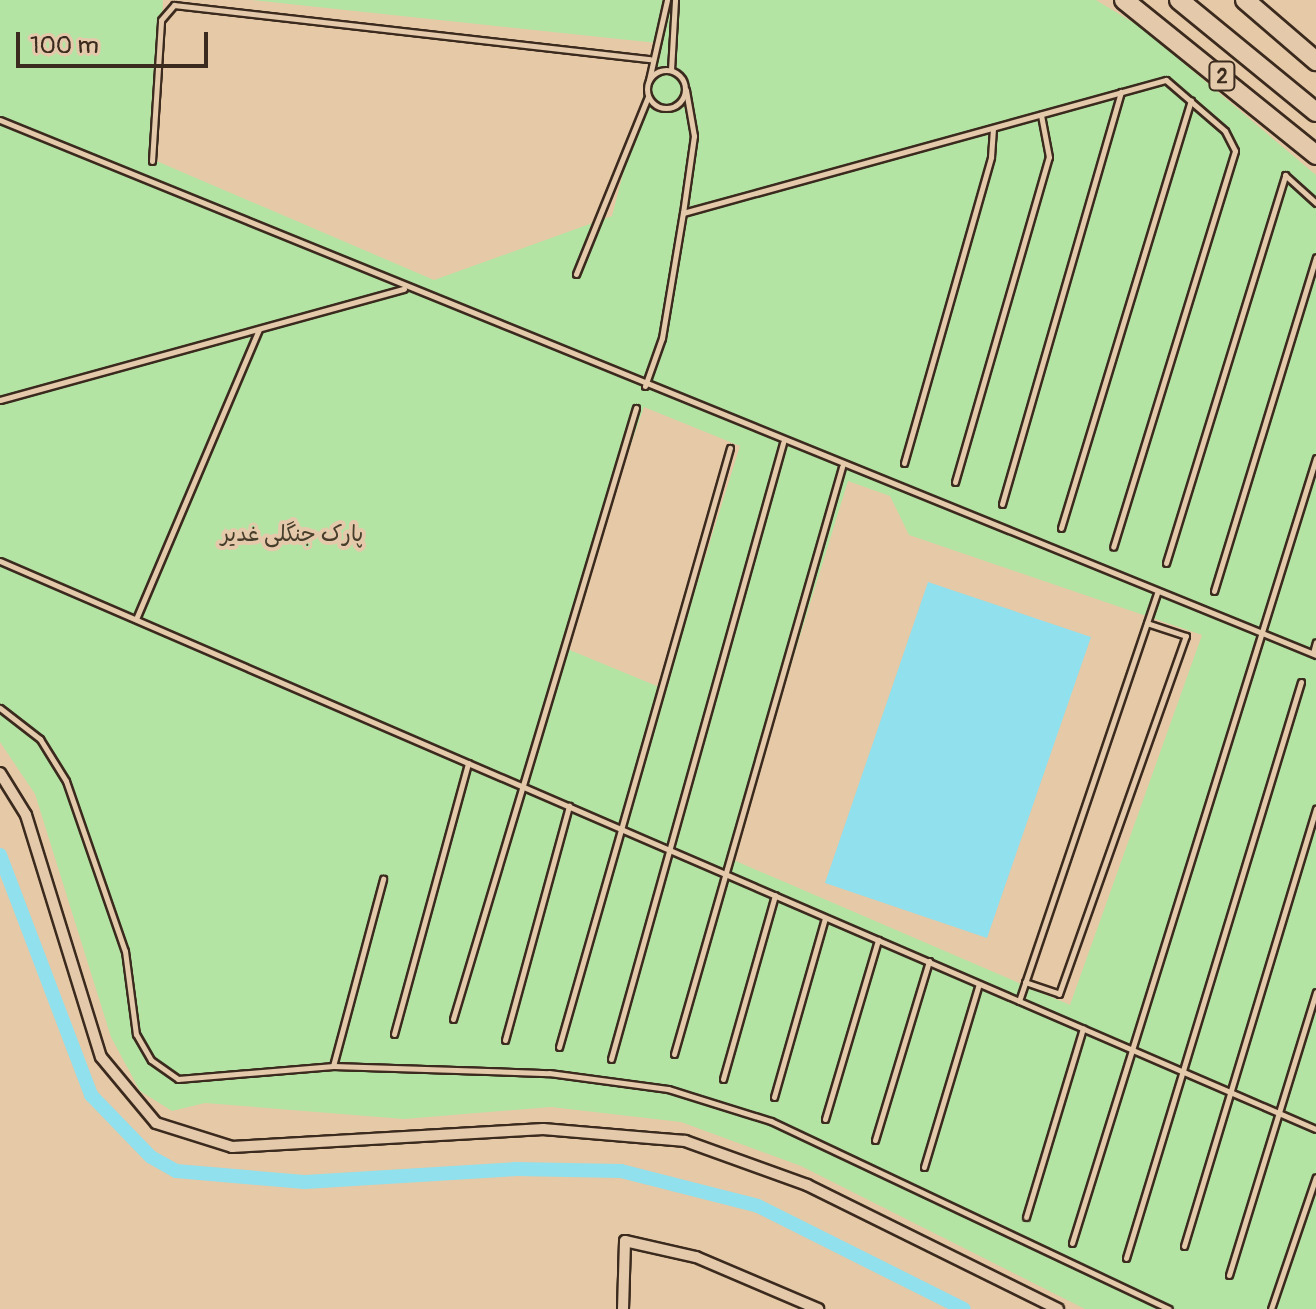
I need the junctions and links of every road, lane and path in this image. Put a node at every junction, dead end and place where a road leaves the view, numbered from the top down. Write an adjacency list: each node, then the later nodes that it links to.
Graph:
1 (667, 0): 6 (lane)
2 (675, 0): 8 (lane)
3 (1124, 0): 18 (highway, 2)
4 (1179, 0): 14 (highway, 2)
5 (1245, 0): 7 (highway)
6 (650, 59): 9 (lane); 19 (lane)
7 (1316, 61)
8 (671, 70): 9 (lane); 10 (lane)
9 (649, 80): 12 (lane)
10 (686, 90): 12 (lane); 21 (lane)
11 (1121, 92): 13 (lane); 15 (lane); 35 (lane)
12 (648, 97): 23 (lane)
13 (1191, 100): 36 (lane); 37 (lane)
14 (1316, 112)
15 (1041, 115): 17 (lane); 34 (lane)
16 (0, 120): 24 (lane)
17 (993, 128): 21 (lane); 32 (lane)
18 (1316, 155)
19 (152, 161)
20 (1316, 203): 39 (lane)
21 (683, 213): 26 (lane)
22 (1316, 257): 40 (lane)
23 (576, 274)
24 (406, 288): 25 (lane); 26 (lane)
25 (259, 329): 27 (lane); 42 (lane)
26 (645, 386): 29 (lane)
27 (0, 400)
28 (636, 408): 51 (lane)
29 (783, 443): 33 (lane); 55 (lane)
30 (730, 448): 54 (lane)
31 (1316, 458): 44 (lane)
32 (904, 463)
33 (842, 467): 41 (lane); 56 (lane)
34 (955, 482)
35 (1002, 504)
36 (1061, 528)
37 (1113, 547)
38 (0, 561): 42 (lane)
39 (1166, 563)
40 (1214, 591)
41 (1157, 592): 43 (lane); 44 (lane)
42 (136, 619): 49 (lane)
43 (1147, 623): 62 (lane); 62 (lane)
44 (1261, 633): 46 (lane); 71 (lane)
45 (1316, 642): 46 (lane)
46 (1314, 654)
47 (1301, 682): 75 (lane)
48 (0, 708): 74 (lane)
49 (468, 763): 51 (lane); 68 (lane)
50 (0, 773): 92 (street)
51 (520, 785): 52 (lane); 66 (lane)
52 (569, 806): 54 (lane); 69 (lane)
53 (1316, 808): 77 (lane)
54 (620, 829): 55 (lane); 70 (lane)
55 (672, 851): 56 (lane); 73 (lane)
56 (725, 874): 58 (lane); 72 (lane)
57 (383, 879): 74 (lane)
58 (775, 895): 59 (lane); 76 (lane)
59 (825, 918): 60 (lane); 78 (lane)
60 (878, 940): 61 (lane); 80 (lane)
61 (929, 961): 63 (lane); 82 (lane)
62 (1025, 982): 65 (lane)
63 (979, 984): 65 (lane); 83 (lane)
64 (1316, 992): 79 (lane)
65 (1019, 1001): 67 (lane)
66 (453, 1019)
67 (1083, 1028): 71 (lane); 85 (lane)
68 (394, 1034)
69 (505, 1040)
70 (559, 1047)
71 (1133, 1050): 75 (lane); 86 (lane)
72 (674, 1054)
73 (611, 1059)
74 (333, 1066): 93 (lane)
75 (1181, 1071): 77 (lane); 88 (lane)
76 (723, 1079)
77 (1230, 1092): 79 (lane); 87 (lane)
78 (774, 1097)
79 (1279, 1113): 81 (lane); 89 (lane)
80 (825, 1119)
81 (1316, 1129)
82 (875, 1140)
83 (924, 1167)
84 (1316, 1177): 94 (lane)
85 (1026, 1217)
86 (1072, 1243)
87 (1184, 1246)
88 (1126, 1258)
89 (1229, 1275)
90 (623, 1309): 91 (street)
91 (818, 1309)
92 (1058, 1309)
93 (1169, 1309)
94 (1271, 1309)

